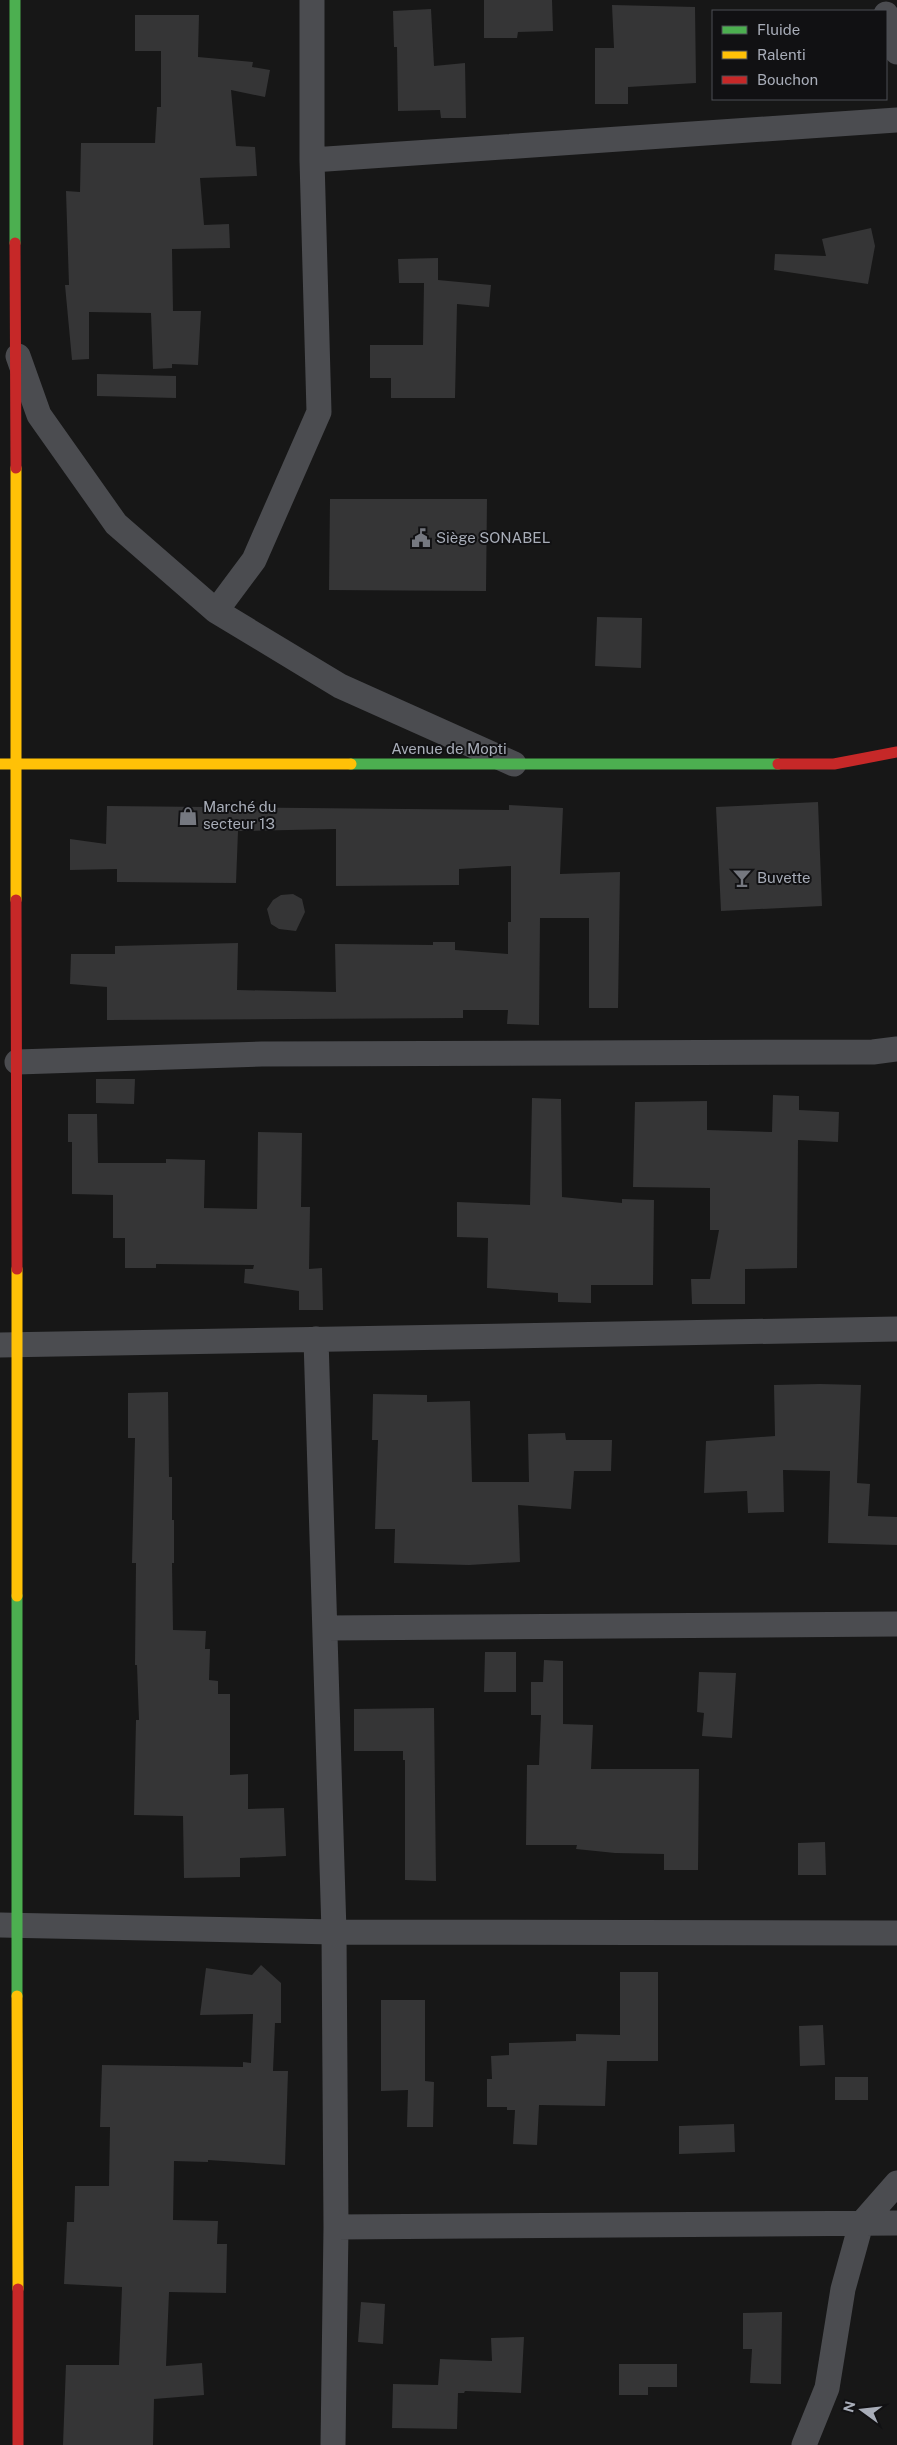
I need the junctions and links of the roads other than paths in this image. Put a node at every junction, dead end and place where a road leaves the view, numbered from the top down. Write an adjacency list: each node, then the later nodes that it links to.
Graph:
1 (15, 0): 7 (street)
2 (312, 0): 6 (street)
3 (887, 20): 4 (street)
4 (897, 52)
5 (897, 120): 6 (street)
6 (312, 160): 8 (street)
7 (16, 349): 8 (street); 11 (street)
8 (216, 611): 12 (street)
9 (897, 752): 12 (street, Avenue de Mopti)
10 (0, 764): 11 (street, Avenue de Mopti)
11 (16, 764): 12 (street, Avenue de Mopti); 14 (street)
12 (514, 764)
13 (897, 1049): 14 (street)
14 (16, 1062): 17 (street)
15 (897, 1329): 16 (street)
16 (316, 1339): 17 (street); 19 (street)
17 (8, 1345): 20 (street)
18 (897, 1624): 19 (street)
19 (326, 1628): 21 (street)
20 (8, 1925): 21 (street); 27 (street)
21 (334, 1932): 22 (street); 26 (street)
22 (897, 1933)
23 (897, 2183): 25 (street)
24 (897, 2223): 25 (street)
25 (861, 2224): 26 (street); 29 (street)
26 (336, 2227): 28 (street)
27 (18, 2445)
28 (333, 2445)
29 (804, 2445)

